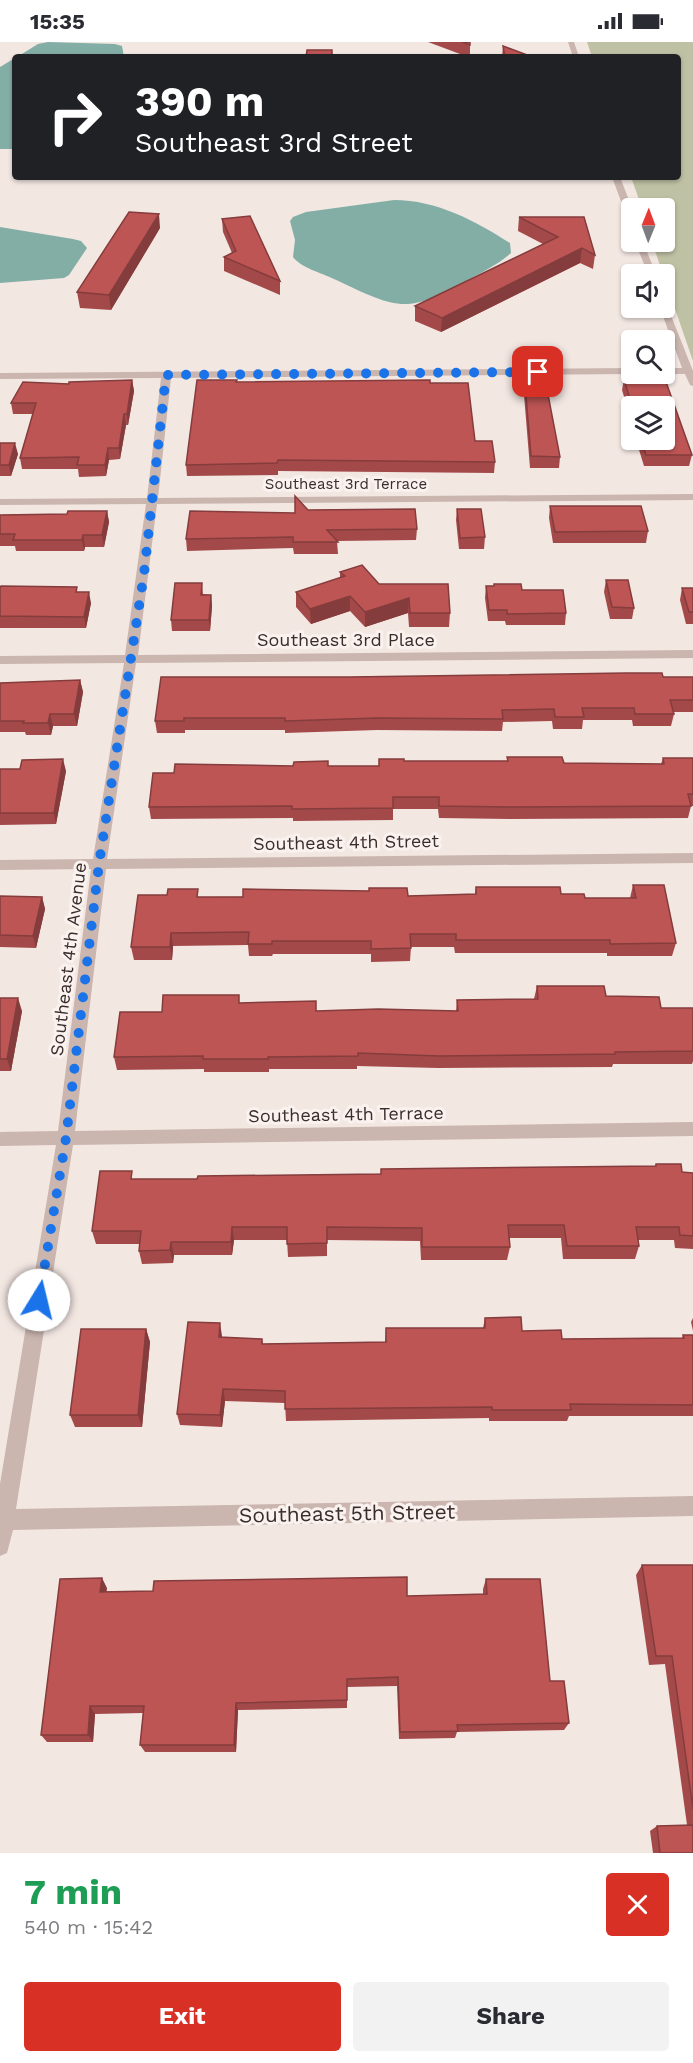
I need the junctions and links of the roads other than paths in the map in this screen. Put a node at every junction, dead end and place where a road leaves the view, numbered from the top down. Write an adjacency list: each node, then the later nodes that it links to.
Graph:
1 (617, 180): 2 (street)
2 (624, 198)
3 (668, 318): 6 (street)
4 (621, 371): 7 (street)
5 (675, 371): 6 (street)
6 (688, 371): 9 (street)
7 (166, 375): 8 (street); 11 (street, Southeast 4th Avenue)
8 (0, 376)
9 (693, 383)
10 (693, 497): 11 (street, Southeast 3rd Terrace)
11 (153, 501): 12 (street, Southeast 3rd Terrace); 14 (street, Southeast 4th Avenue)
12 (0, 502)
13 (693, 654): 14 (street, Southeast 3rd Place)
14 (131, 658): 15 (street, Southeast 3rd Place); 17 (street, Southeast 4th Avenue)
15 (0, 660)
16 (693, 858): 17 (street, Southeast 4th Street)
17 (99, 864): 18 (street, Southeast 4th Street); 20 (street, Southeast 4th Avenue)
18 (0, 865)
19 (693, 1129): 20 (street, Southeast 4th Terrace)
20 (66, 1138): 21 (street, Southeast 4th Terrace); 23 (street, Southeast 4th Avenue)
21 (0, 1139)
22 (693, 1506): 23 (street, Southeast 5th Street)
23 (2, 1520): 24 (street, Southeast 4th Avenue)
24 (0, 1546)

